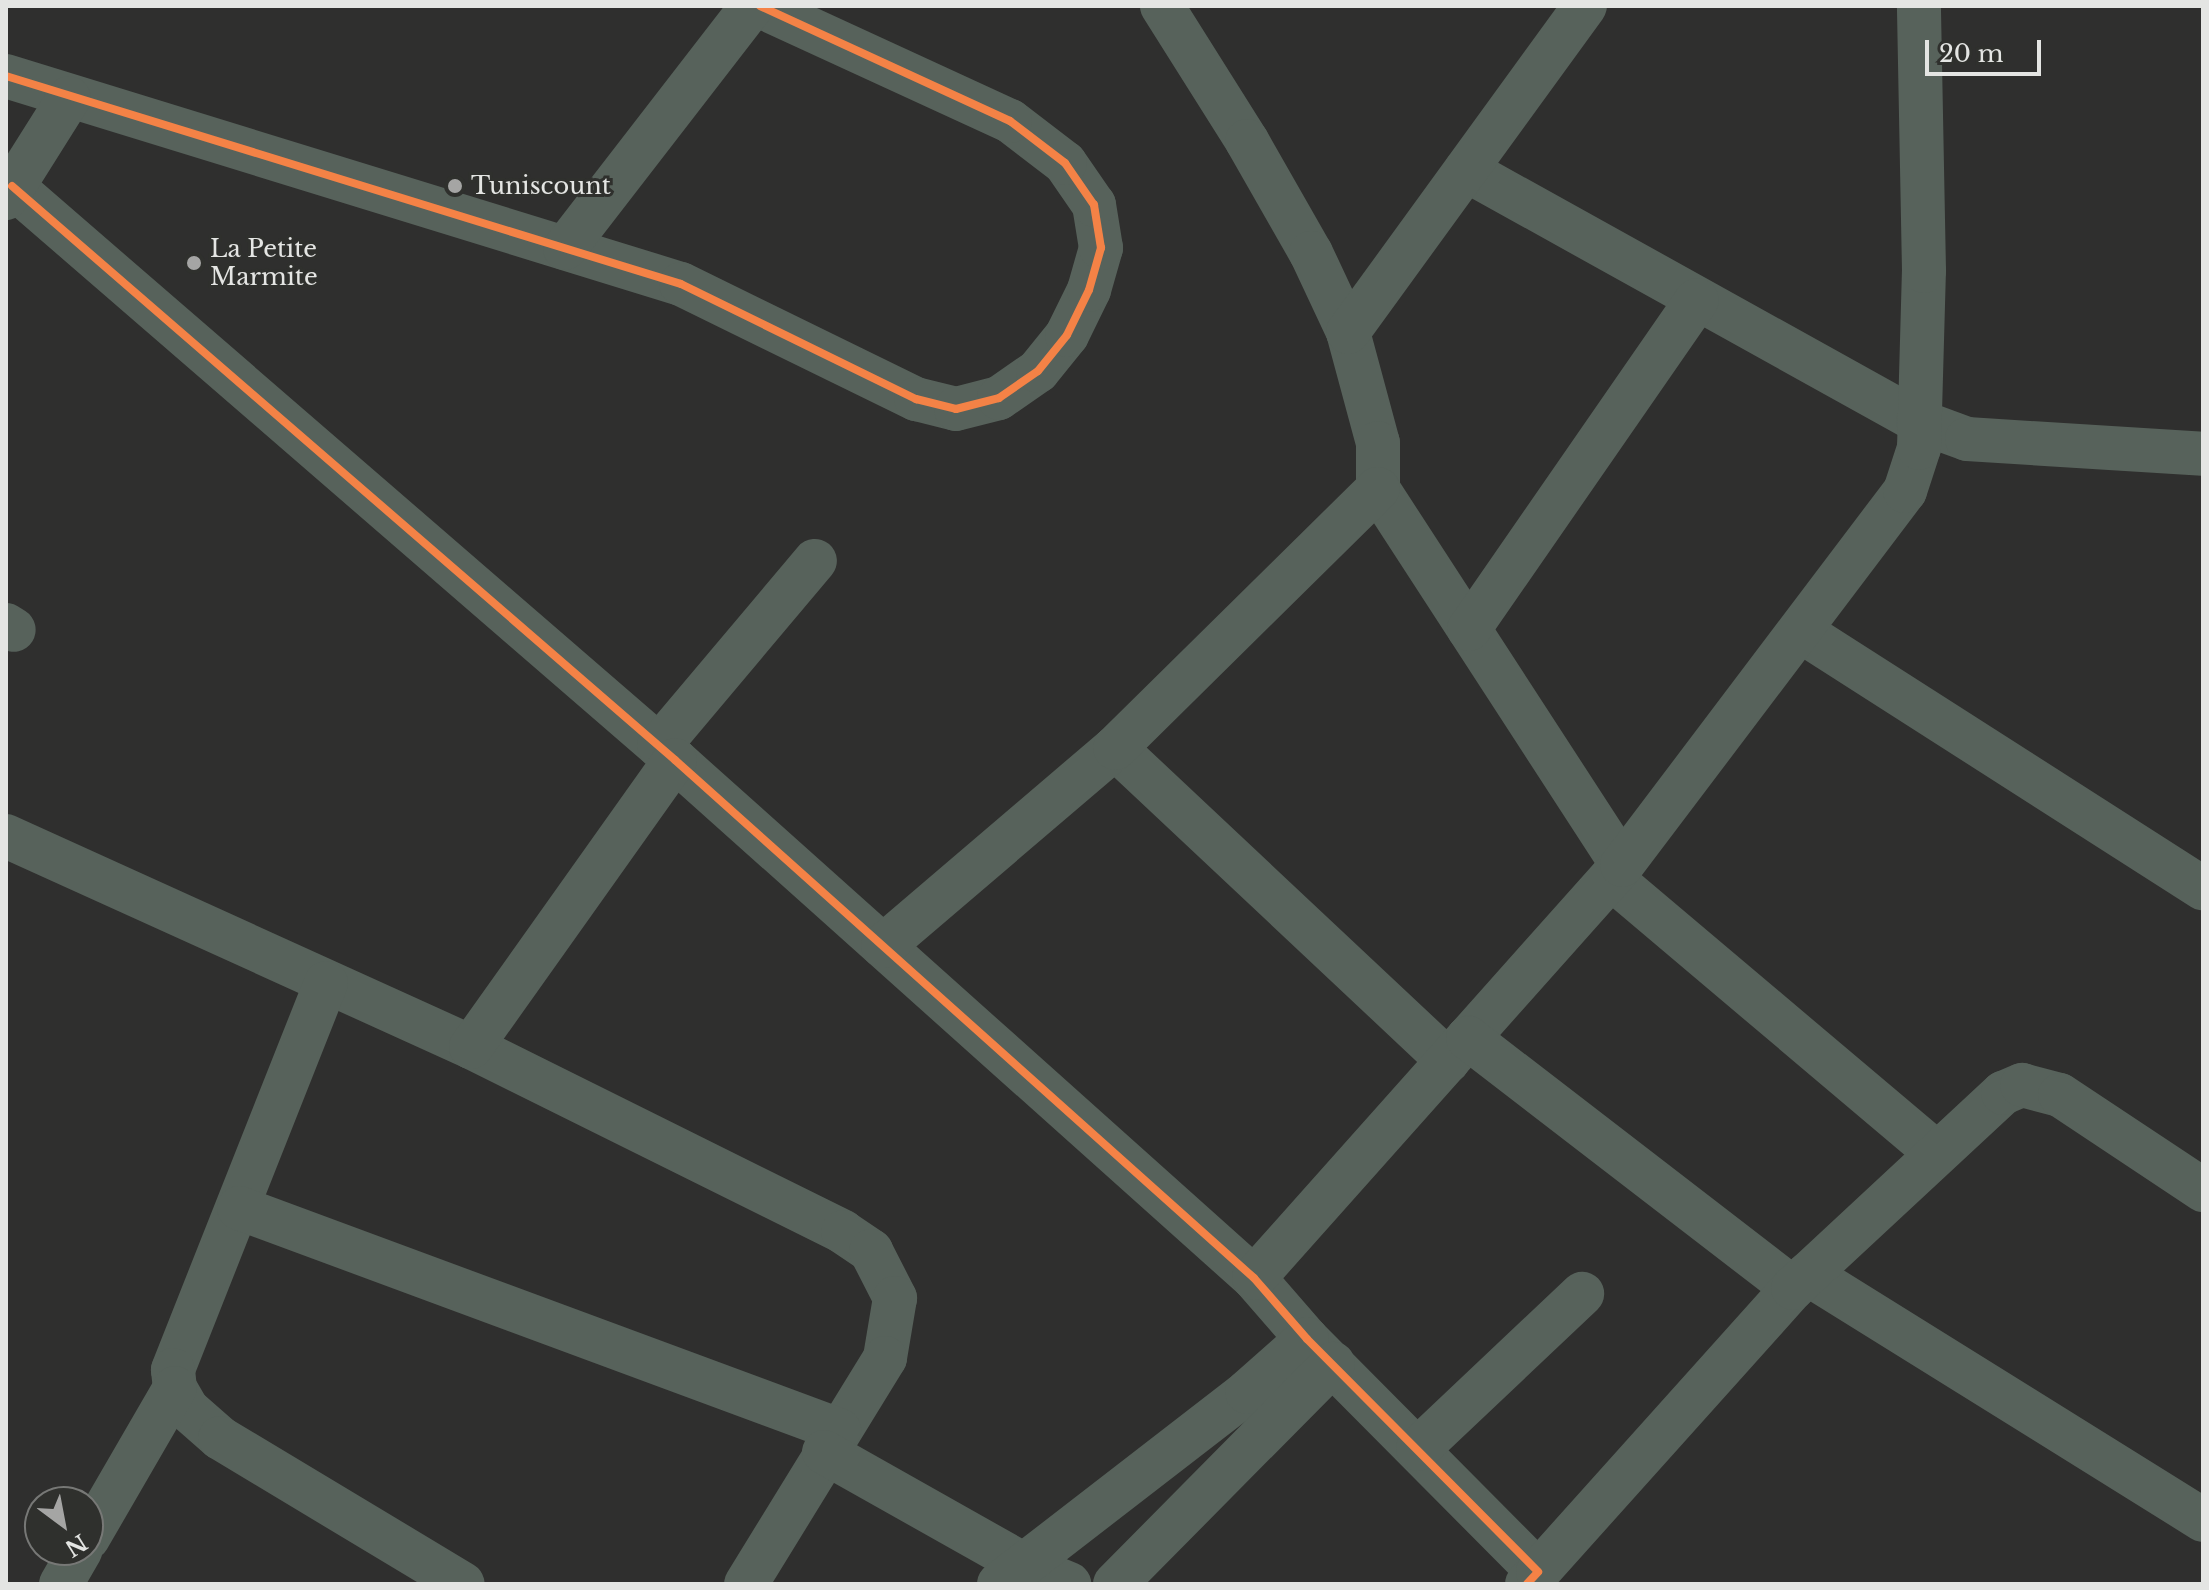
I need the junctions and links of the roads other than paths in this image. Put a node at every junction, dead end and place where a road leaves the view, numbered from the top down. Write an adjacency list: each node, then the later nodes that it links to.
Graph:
1 (752, 6): 10 (street)
2 (760, 6): 10 (street)
3 (1162, 6): 12 (street)
4 (1585, 6): 8 (street)
5 (1919, 6): 13 (street)
6 (6, 76): 7 (street)
7 (69, 98): 9 (street); 10 (street)
8 (1466, 170): 11 (street); 12 (street)
9 (9, 192): 20 (street)
10 (565, 248)
11 (1697, 300): 13 (street); 17 (street)
12 (1348, 332): 15 (street)
13 (1918, 421): 14 (street); 18 (street)
14 (2203, 454)
15 (1378, 489): 17 (street); 19 (street)
16 (815, 561): 20 (street)
17 (1469, 629): 22 (street)
18 (1802, 632): 22 (street); 23 (street)
19 (1115, 748): 24 (street); 27 (street)
20 (667, 753): 24 (street); 26 (street)
21 (6, 836): 25 (street)
22 (1617, 872): 27 (street); 28 (street)
23 (2203, 888)
24 (883, 946): 31 (street)
25 (326, 983): 26 (street); 30 (street)
26 (471, 1047): 36 (street)
27 (1458, 1049): 31 (street); 32 (street)
28 (1935, 1152): 29 (street); 32 (street)
29 (2203, 1190)
30 (239, 1208): 35 (street); 36 (street)
31 (1254, 1278): 34 (street)
32 (1800, 1281): 39 (street); 42 (street)
33 (1582, 1294): 37 (street)
34 (1320, 1351): 37 (street); 41 (street); 47 (street)
35 (175, 1388): 38 (street); 44 (street)
36 (831, 1441): 41 (street); 45 (street)
37 (1418, 1449): 42 (street)
38 (104, 1510)
39 (2203, 1520)
40 (72, 1566): 43 (street)
41 (1012, 1575): 46 (street)
42 (1533, 1578)
43 (61, 1584)
44 (463, 1584)
45 (746, 1584)
46 (1069, 1584)
47 (1115, 1584)

